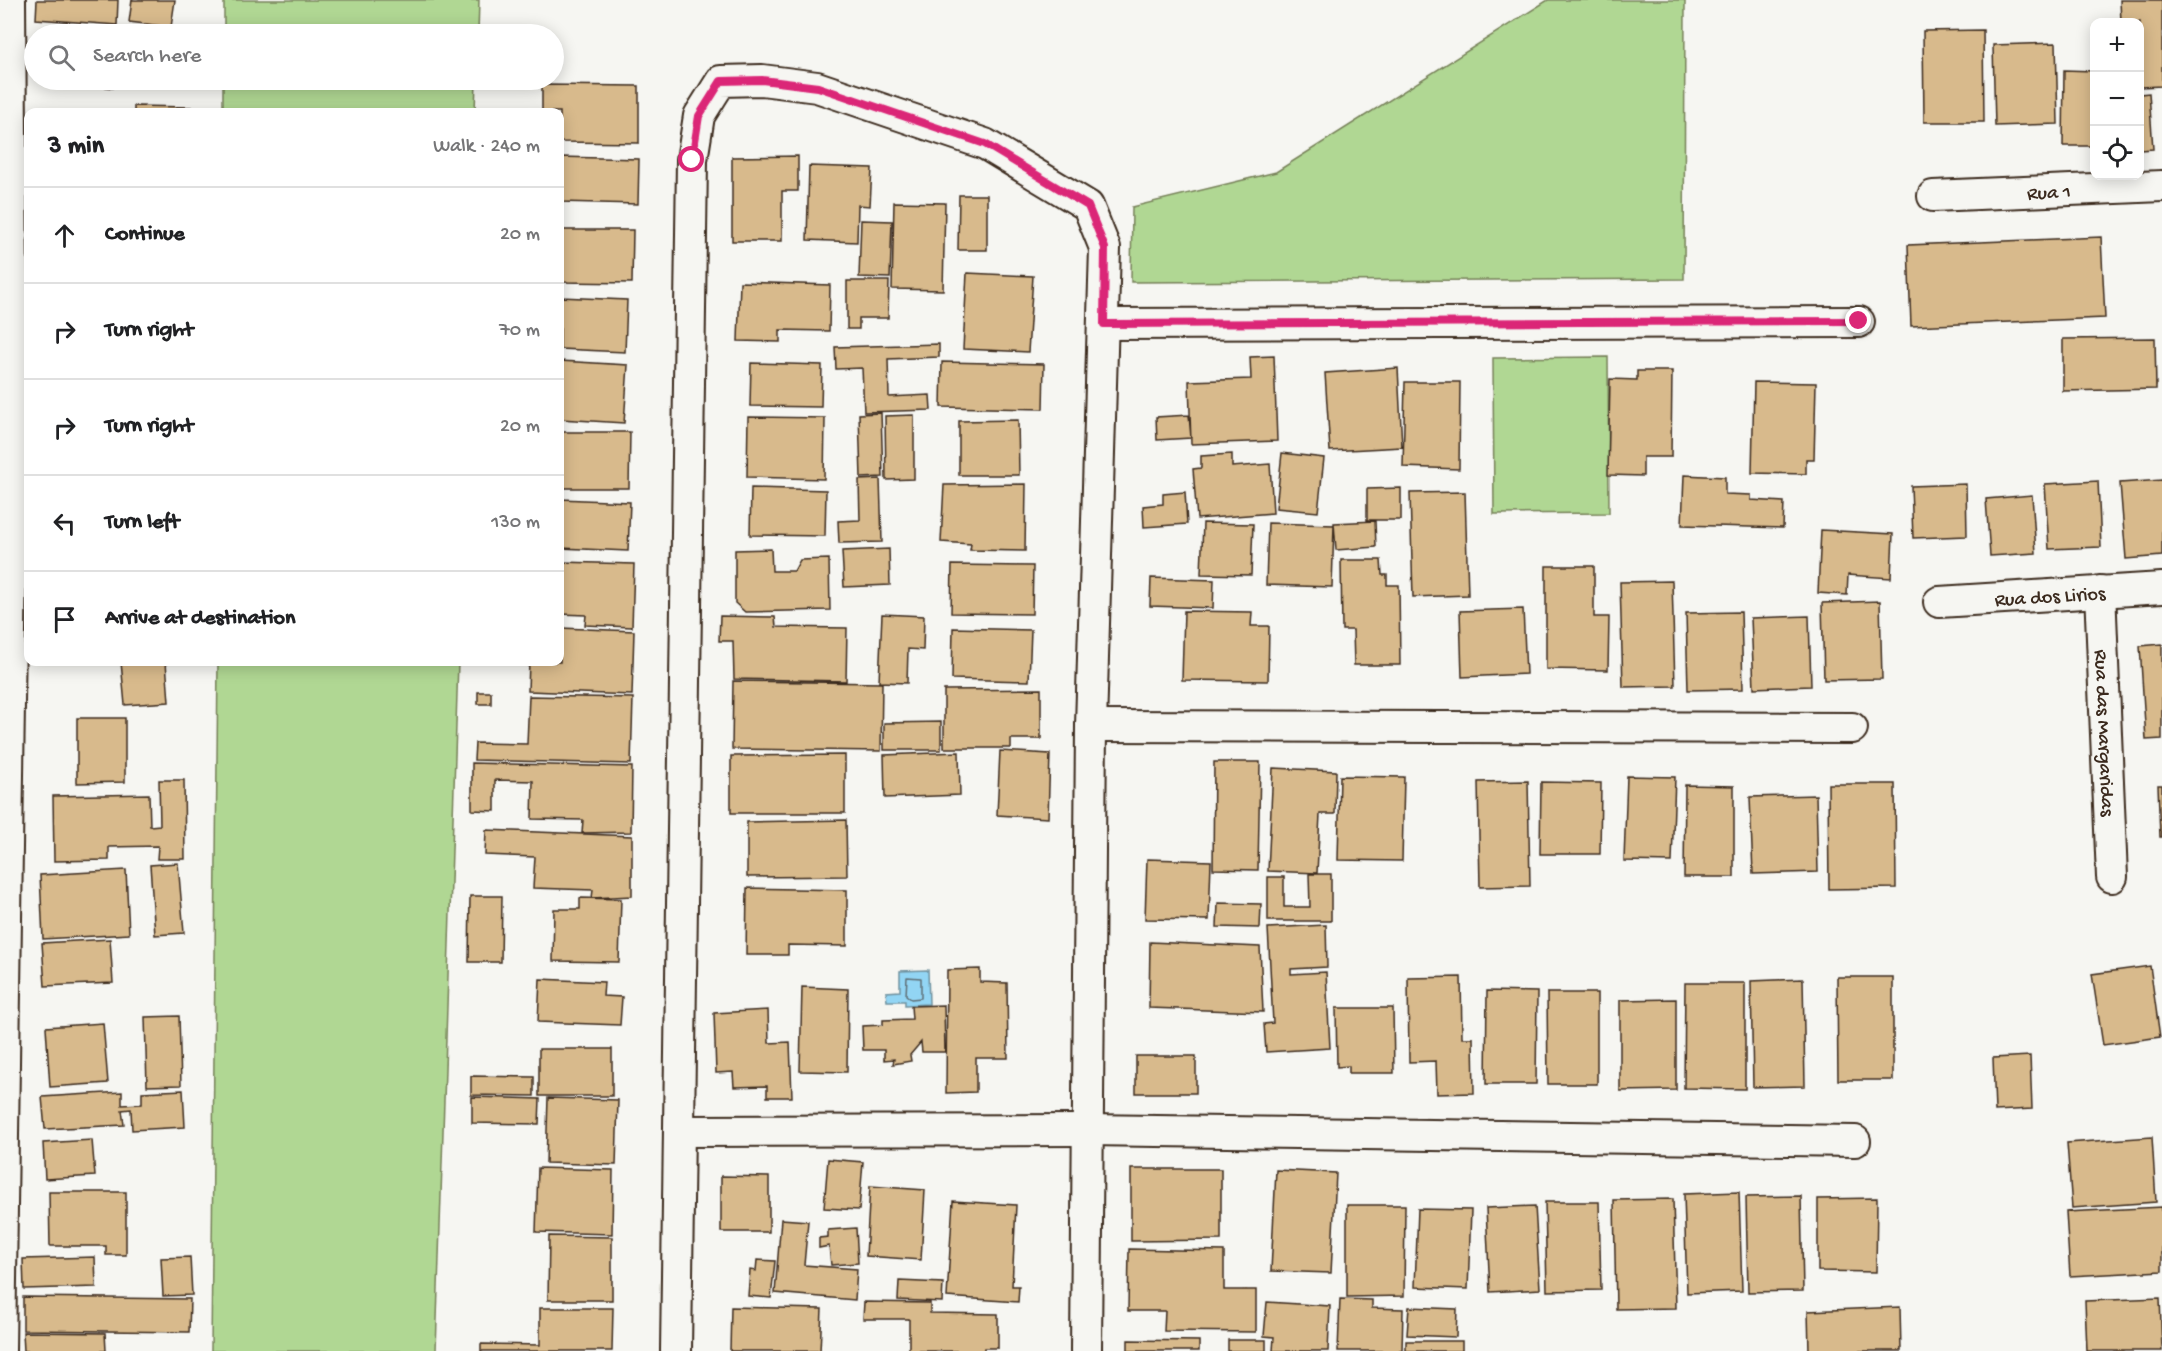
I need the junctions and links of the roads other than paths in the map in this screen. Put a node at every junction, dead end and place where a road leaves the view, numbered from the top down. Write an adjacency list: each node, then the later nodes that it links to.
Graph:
1 (10, 0): 6 (street)
2 (2162, 186): 3 (street, Rua 1)
3 (1933, 196)
4 (1859, 321): 5 (street)
5 (1104, 324): 10 (street); 14 (street)
6 (6, 417): 16 (street)
7 (2162, 588): 8 (street, Rua dos Lirios)
8 (2100, 591): 9 (street, Rua dos Lirios); 12 (street, Rua das Margaridas)
9 (1939, 602)
10 (1091, 726): 11 (street); 13 (street)
11 (1852, 728)
12 (2112, 877)
13 (1087, 1130): 14 (street); 15 (street); 18 (street)
14 (679, 1131): 17 (street)
15 (1855, 1141)
16 (0, 1351)
17 (676, 1351)
18 (1086, 1351)

